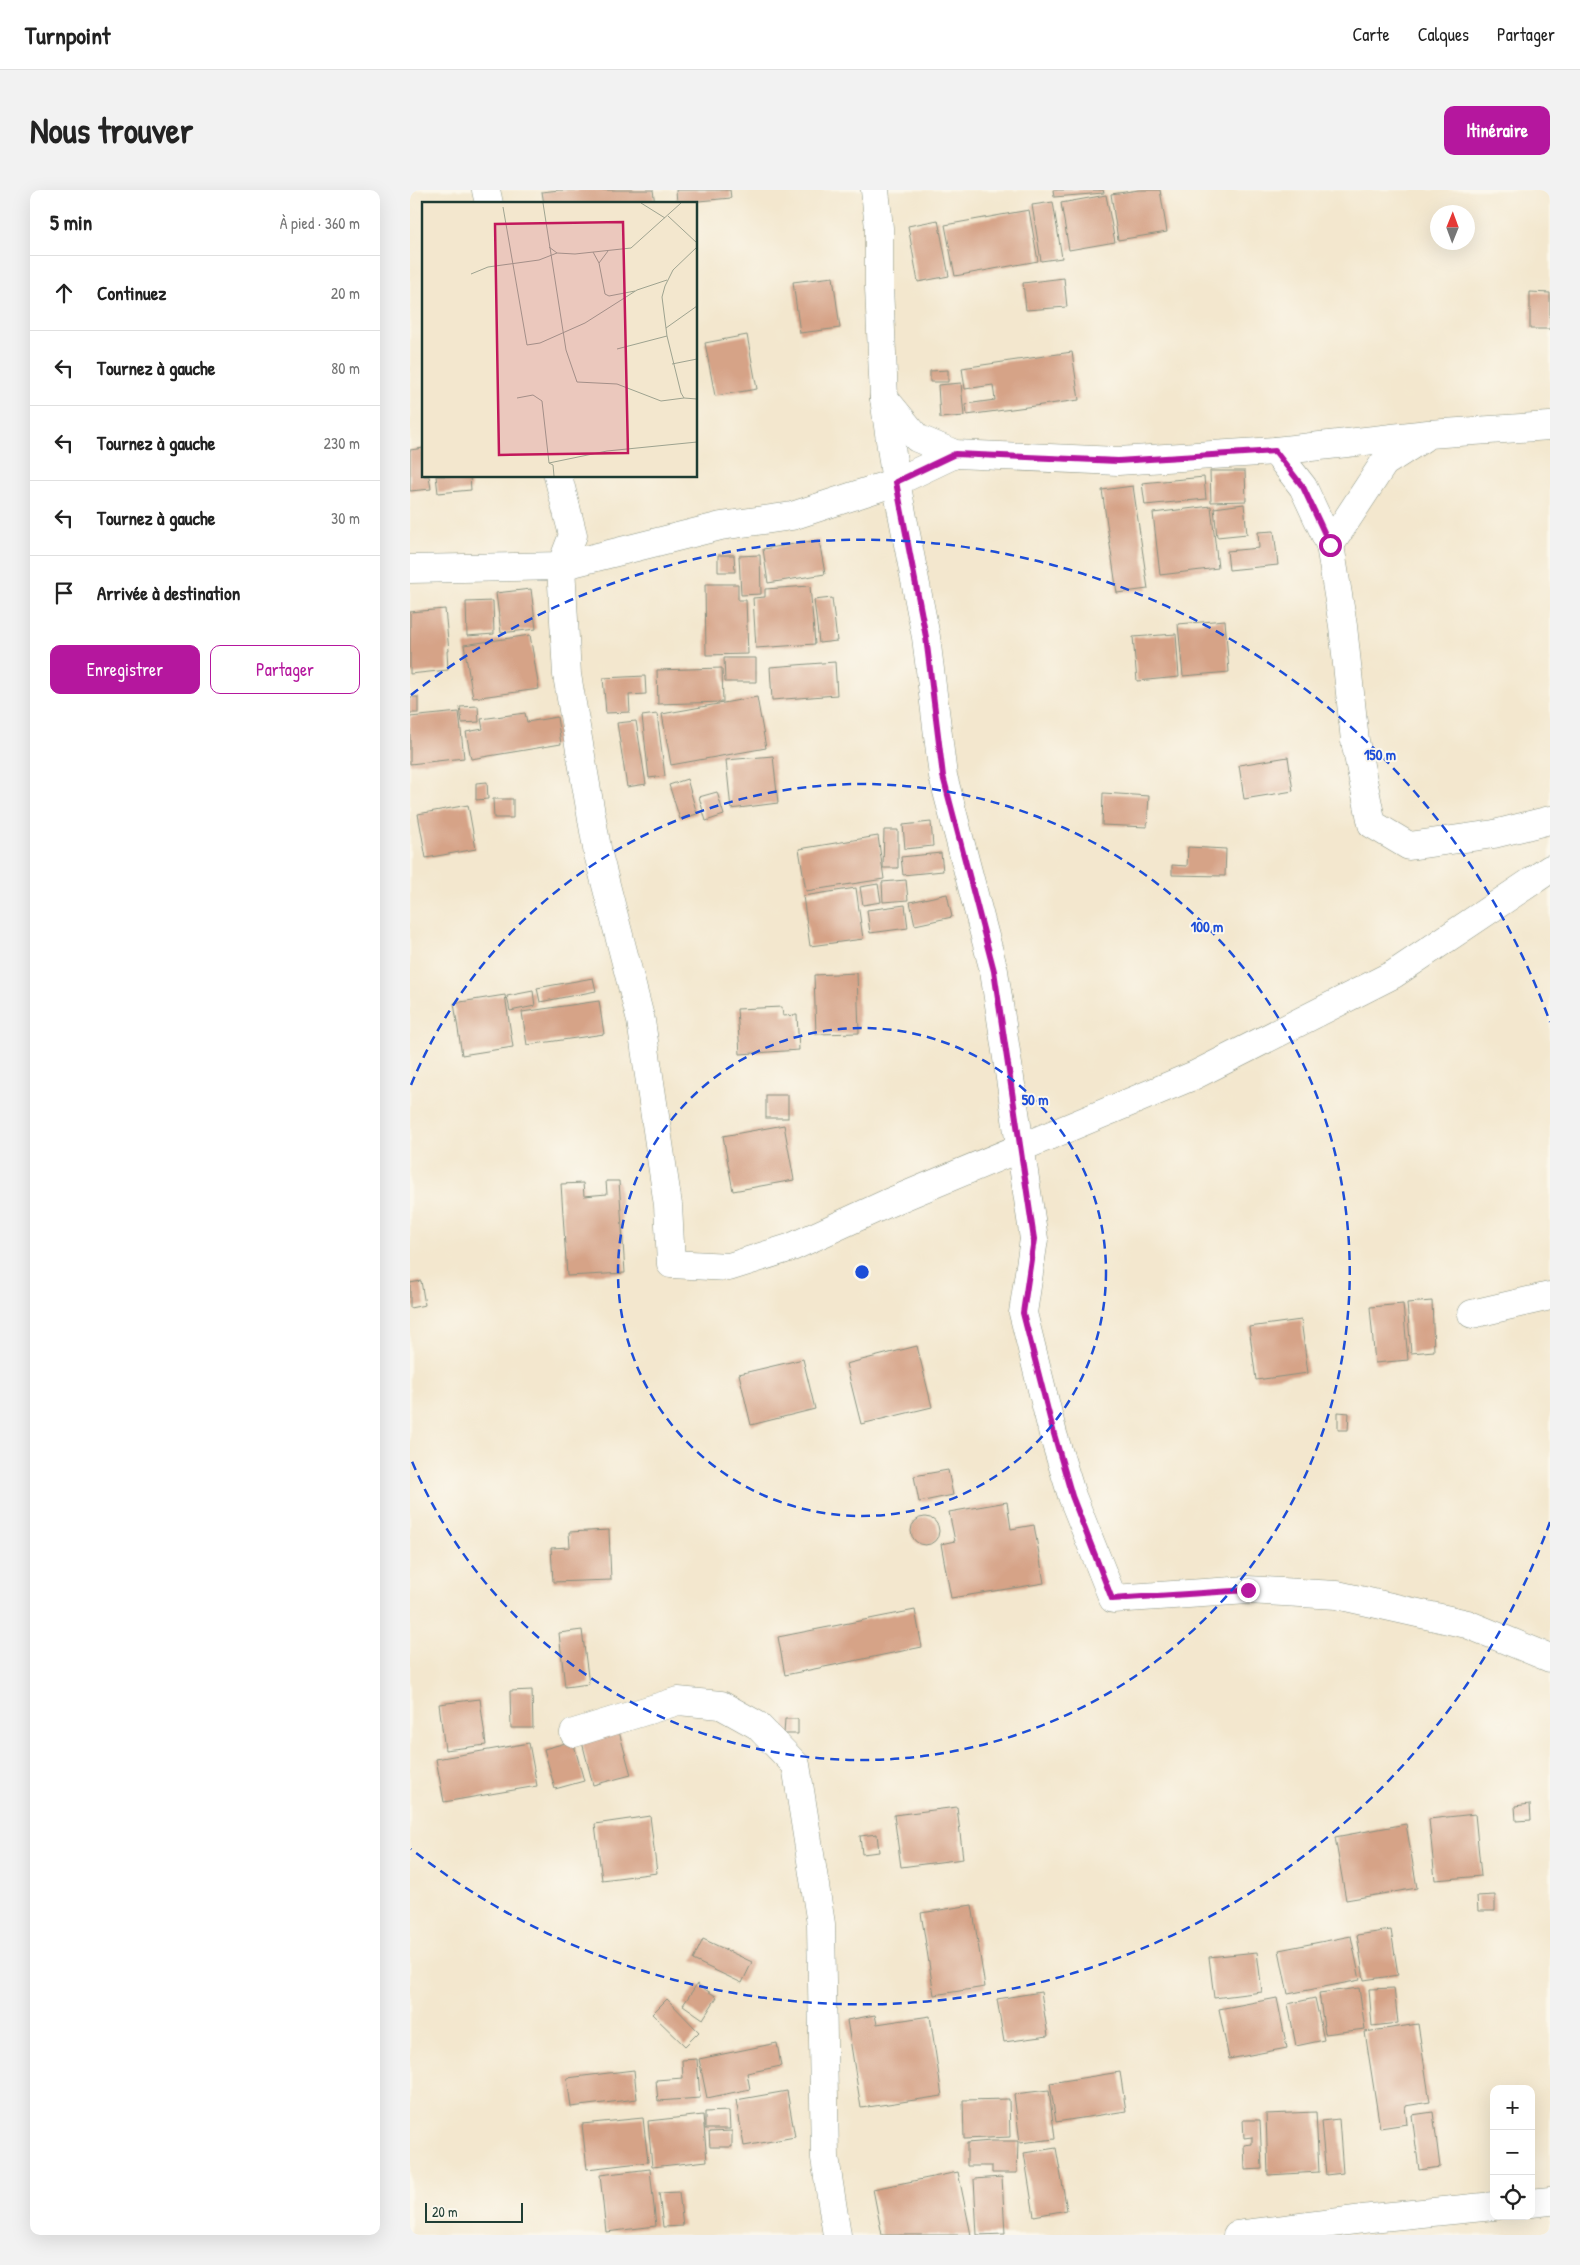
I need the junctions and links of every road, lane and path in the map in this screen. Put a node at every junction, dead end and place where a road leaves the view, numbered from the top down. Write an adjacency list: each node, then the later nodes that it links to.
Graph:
1 (876, 190): 2 (street)
2 (884, 398): 6 (street); 8 (street)
3 (1550, 426): 4 (street)
4 (1428, 434): 5 (street); 9 (street)
5 (1275, 451): 6 (street); 9 (street)
6 (955, 454): 8 (street)
7 (559, 478): 10 (street)
8 (896, 482): 10 (street); 14 (street)
9 (1330, 545): 12 (street)
10 (561, 566): 11 (street); 14 (street)
11 (410, 569)
12 (1550, 820)
13 (1550, 869): 14 (street)
14 (1020, 1150): 17 (street)
15 (1550, 1296): 16 (street)
16 (1472, 1314)
17 (1550, 1658)
18 (574, 1733): 22 (street)
19 (1550, 2201): 20 (street)
20 (1535, 2202)
21 (1490, 2206): 23 (street)
22 (837, 2235)
23 (1237, 2235)

